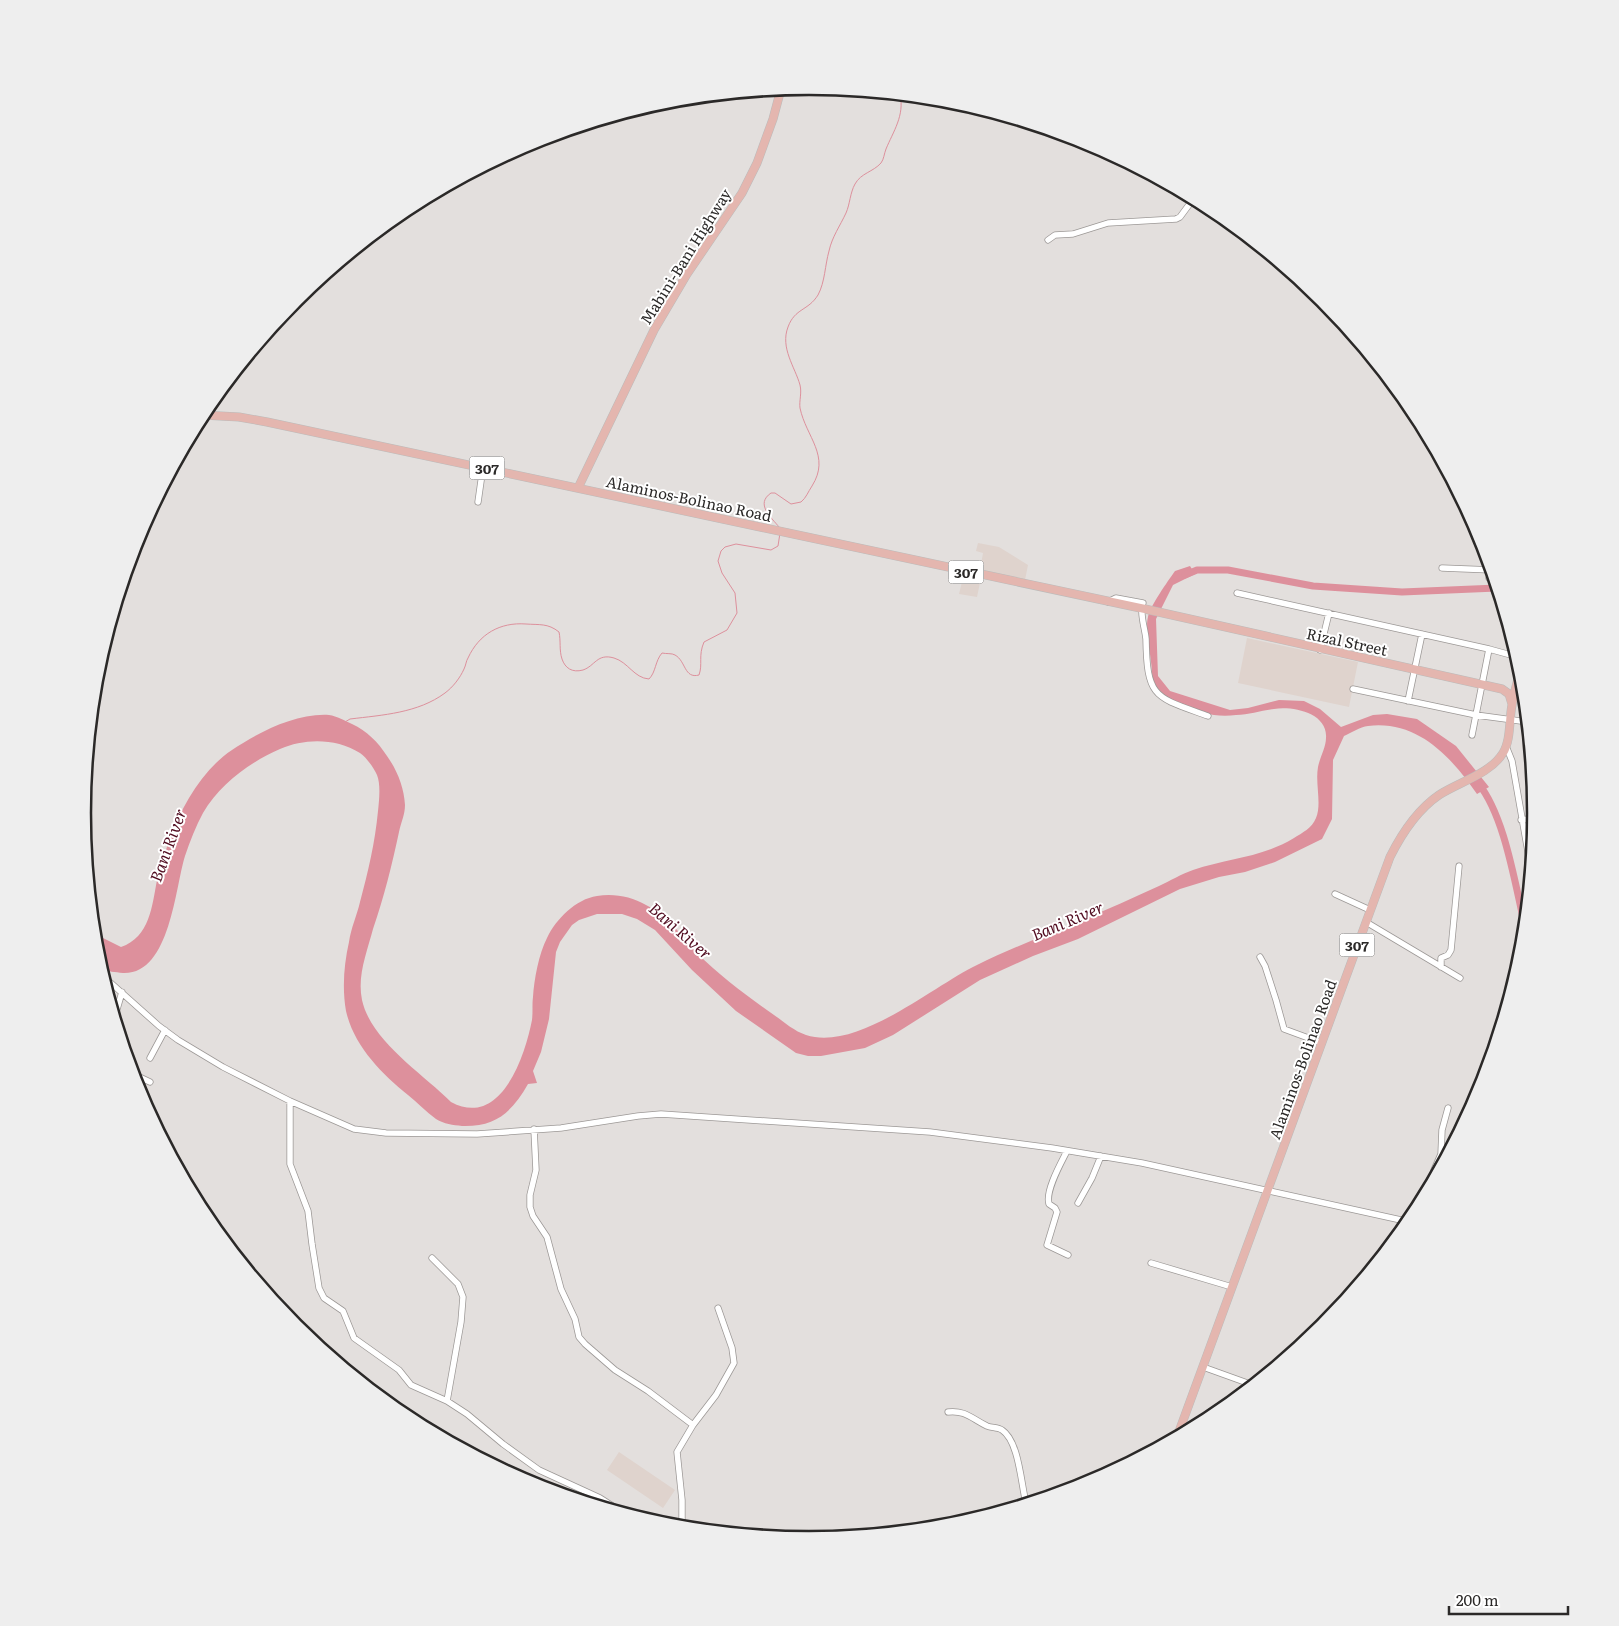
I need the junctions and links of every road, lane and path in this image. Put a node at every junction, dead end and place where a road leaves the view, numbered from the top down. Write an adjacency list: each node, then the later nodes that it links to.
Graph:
1 (779, 96): 6 (main road, Mabini-Bani Highway)
2 (1189, 204): 3 (street)
3 (1048, 240)
4 (211, 415): 5 (main road, Alaminos-Bolinao Road / 307)
5 (483, 468): 6 (main road, Alaminos-Bolinao Road / 307); 7 (street)
6 (578, 488): 11 (main road, Alaminos-Bolinao Road / 307)
7 (478, 502)
8 (1442, 568): 9 (street)
9 (1485, 570)
10 (1238, 593): 12 (street)
11 (1143, 607): 13 (main road, Alaminos-Bolinao Road / 307); 27 (street)
12 (1329, 613): 14 (street); 16 (street)
13 (1169, 615): 16 (main road, Rizal Street / 307)
14 (1422, 634): 15 (street); 18 (street)
15 (1490, 649): 17 (street); 19 (street)
16 (1320, 650): 18 (main road, Rizal Street / 307)
17 (1510, 655)
18 (1415, 669): 19 (main road, Rizal Street / 307); 24 (street)
19 (1483, 685): 23 (main road, Rizal Street / 307); 26 (street)
20 (1517, 686): 23 (main road)
21 (1517, 688): 25 (main road)
22 (1353, 689): 24 (street)
23 (1502, 689): 25 (main road)
24 (1408, 701): 26 (street)
25 (1512, 704): 28 (main road)
26 (1476, 715): 28 (street); 30 (street)
27 (1208, 716)
28 (1509, 719): 29 (street); 31 (main road)
29 (1522, 721)
30 (1472, 735)
31 (1506, 746): 33 (street); 37 (main road, Alaminos-Bolinao Road / 307)
32 (1528, 819): 33 (street)
33 (1521, 820): 34 (street)
34 (1527, 847)
35 (1459, 866): 40 (street)
36 (1335, 894): 37 (street)
37 (1370, 910): 38 (main road, Alaminos-Bolinao Road / 307)
38 (1366, 922): 40 (street); 46 (main road, Alaminos-Bolinao Road / 307)
39 (1260, 957): 46 (street)
40 (1441, 967): 41 (street)
41 (1460, 978)
42 (112, 984): 43 (street)
43 (122, 992): 44 (street); 45 (street)
44 (118, 1006)
45 (165, 1030): 47 (street); 50 (street)
46 (1322, 1043): 56 (main road, Alaminos-Bolinao Road / 307)
47 (150, 1058)
48 (142, 1078): 49 (street)
49 (150, 1082)
50 (290, 1101): 52 (street); 66 (street)
51 (1448, 1108): 55 (street)
52 (534, 1129): 53 (street); 68 (street)
53 (1067, 1151): 54 (street); 59 (street)
54 (1101, 1156): 56 (street); 57 (street)
55 (1438, 1161)
56 (1268, 1192): 58 (street); 62 (main road, Alaminos-Bolinao Road / 307)
57 (1078, 1203)
58 (1401, 1220)
59 (1068, 1255)
60 (432, 1258): 66 (street)
61 (1151, 1263): 62 (street)
62 (1232, 1287): 64 (main road, Alaminos-Bolinao Road / 307)
63 (718, 1308): 68 (street)
64 (1203, 1367): 65 (street); 69 (main road, Alaminos-Bolinao Road / 307)
65 (1247, 1383)
66 (446, 1401): 71 (street)
67 (948, 1412): 70 (street)
68 (693, 1425): 72 (street)
69 (1180, 1428)
70 (1025, 1498)
71 (605, 1501)
72 (682, 1519)

